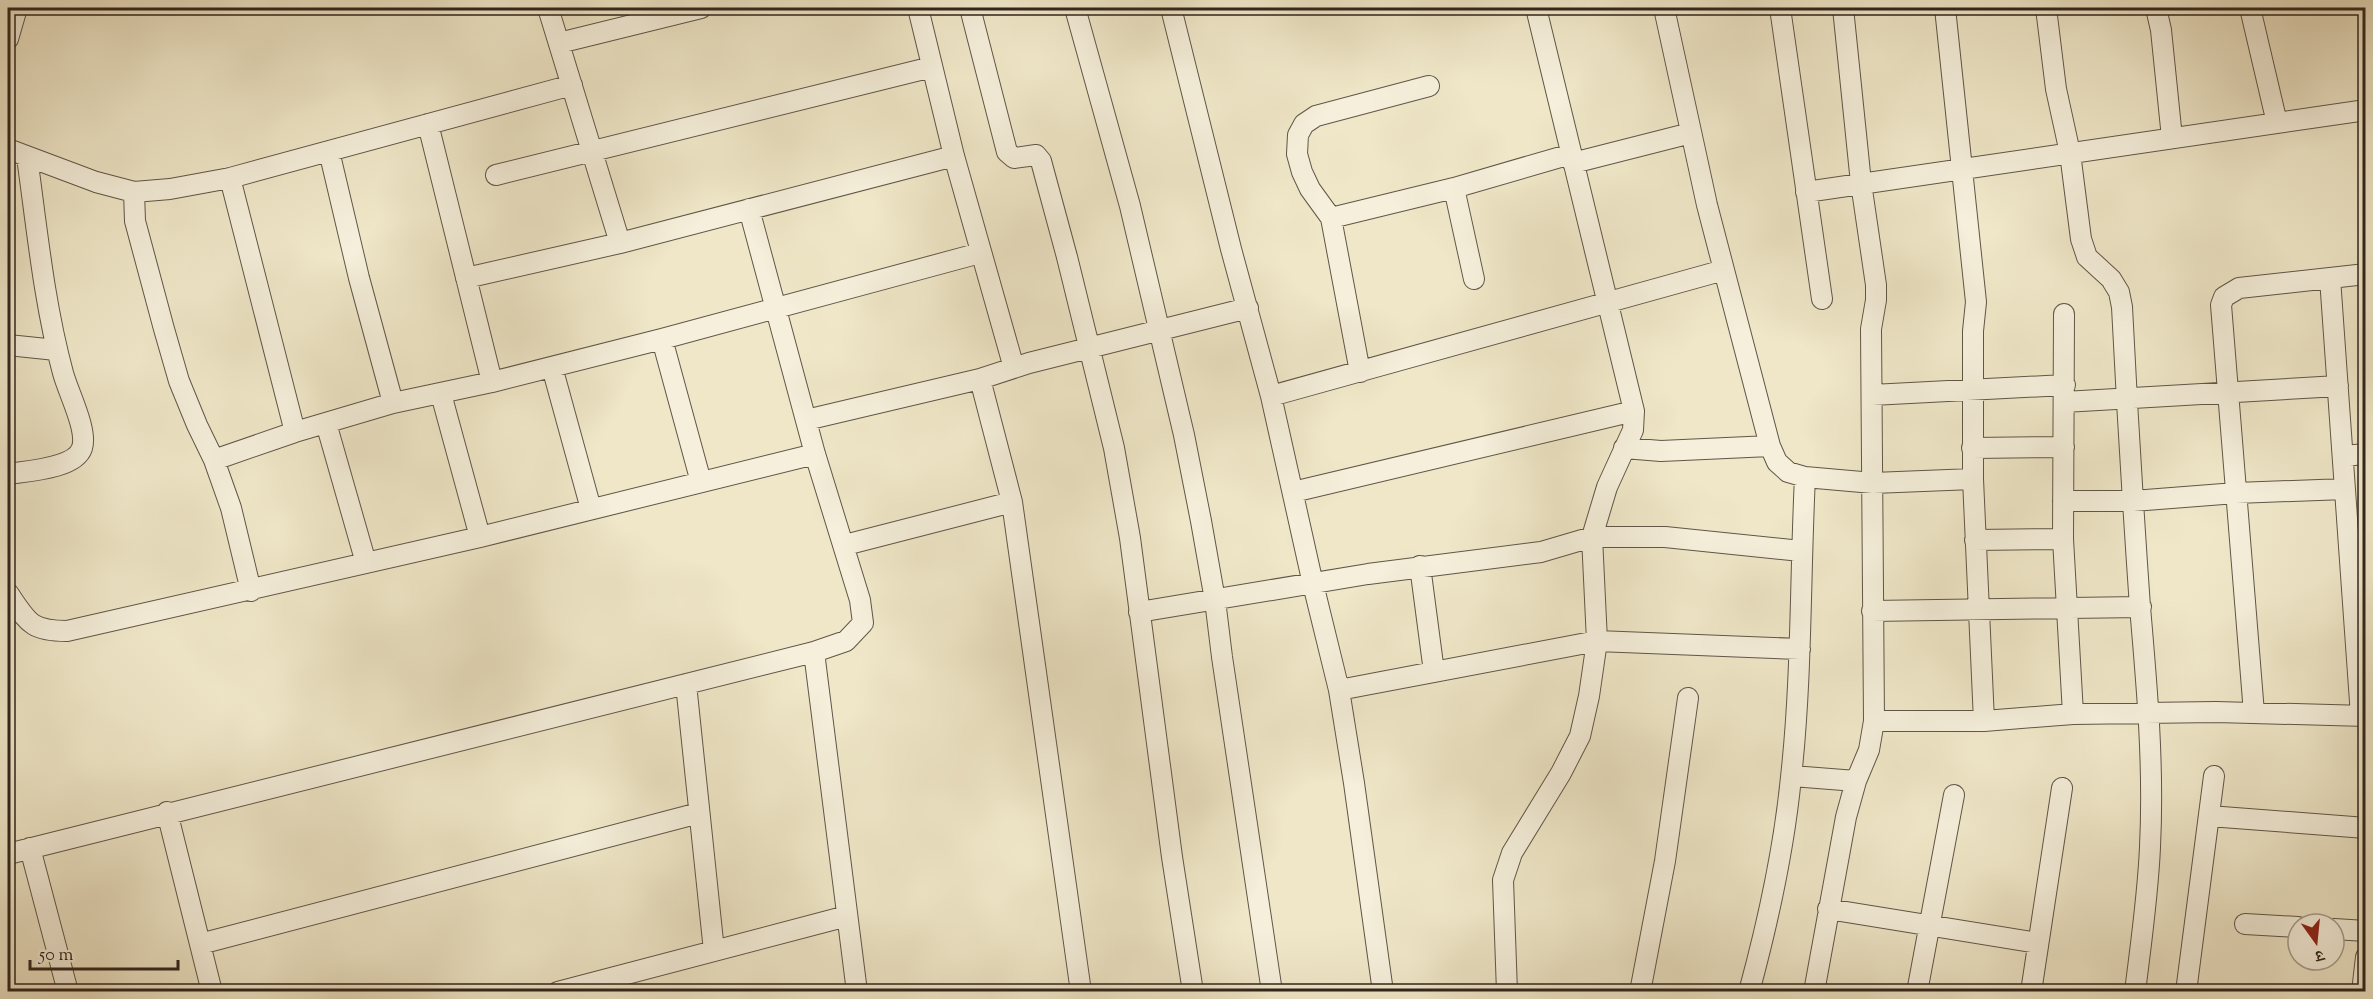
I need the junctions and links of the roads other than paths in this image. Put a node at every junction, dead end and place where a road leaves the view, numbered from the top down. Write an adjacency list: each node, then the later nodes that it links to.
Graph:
1 (17, 8): 17 (street)
2 (548, 8): 18 (street)
3 (701, 8): 16 (street)
4 (918, 8): 19 (street)
5 (970, 8): 58 (street)
6 (1076, 8): 55 (street)
7 (1171, 8): 52 (street)
8 (1536, 8): 33 (street)
9 (1664, 8): 25 (street)
10 (1780, 8): 40 (street)
11 (1843, 8): 37 (street)
12 (1946, 8): 34 (street)
13 (2046, 8): 30 (street)
14 (2156, 8): 26 (street)
15 (2250, 8): 23 (street)
16 (643, 14): 18 (street)
17 (8, 39)
18 (559, 43): 20 (street)
19 (932, 67): 29 (street); 31 (street)
20 (572, 85): 24 (street); 29 (street)
21 (1429, 86): 42 (street)
22 (2366, 110): 23 (street)
23 (2277, 123): 26 (street)
24 (428, 124): 28 (street); 47 (street)
25 (1690, 133): 33 (street); 45 (street)
26 (2172, 138): 30 (street)
27 (8, 149): 32 (street)
28 (329, 151): 36 (street); 73 (street)
29 (593, 151): 35 (street); 43 (street)
30 (2070, 153): 34 (street); 72 (street)
31 (954, 156): 41 (street); 44 (street)
32 (27, 157): 39 (street); 59 (street)
33 (1572, 159): 38 (street); 51 (street)
34 (1964, 168): 37 (street); 66 (street)
35 (496, 175)
36 (230, 178): 39 (street); 77 (street)
37 (1861, 183): 40 (street); 70 (street)
38 (1454, 188): 42 (street); 49 (street)
39 (134, 192): 85 (street)
40 (1806, 192): 50 (street)
41 (749, 209): 43 (street); 53 (street)
42 (1331, 218): 62 (street)
43 (620, 243): 47 (street)
44 (980, 253): 53 (street); 61 (street)
45 (1724, 270): 51 (street); 78 (street)
46 (2366, 274): 48 (street)
47 (466, 278): 64 (street)
48 (2330, 278): 65 (street); 69 (street)
49 (1474, 279)
50 (1822, 299)
51 (1608, 303): 62 (street); 74 (street)
52 (1248, 308): 55 (street); 71 (street)
53 (777, 309): 56 (street); 75 (street)
54 (2064, 315): 68 (street)
55 (1160, 329): 58 (street); 109 (street)
56 (662, 339): 60 (street); 89 (street)
57 (8, 345): 59 (street)
58 (1091, 349): 61 (street); 114 (street)
59 (56, 350): 86 (street)
60 (552, 367): 64 (street); 97 (street)
61 (1014, 368): 63 (street)
62 (1360, 372): 71 (street)
63 (980, 379): 75 (street); 96 (street)
64 (492, 382): 67 (street)
65 (2338, 386): 69 (street); 84 (street)
66 (1974, 391): 68 (street); 70 (street); 81 (street)
67 (441, 394): 73 (street); 98 (street)
68 (2065, 394): 72 (street); 79 (street)
69 (2228, 394): 72 (street); 93 (street)
70 (1872, 395): 90 (street)
71 (1271, 396): 92 (street)
72 (2127, 399): 95 (street)
73 (393, 403): 76 (street)
74 (1634, 411): 80 (street); 92 (street)
75 (806, 420): 82 (street)
76 (326, 423): 77 (street); 104 (street)
77 (295, 432): 85 (street)
78 (1770, 446): 80 (street); 87 (street)
79 (2064, 447): 81 (street); 94 (street)
80 (1624, 448): 99 (street)
81 (1972, 448): 88 (street)
82 (815, 454): 89 (street); 102 (street)
83 (2366, 454): 84 (street)
84 (2343, 456): 91 (street)
85 (214, 460): 107 (street)
86 (8, 474)
87 (1805, 477): 90 (street); 103 (street)
88 (1973, 479): 90 (street); 101 (street)
89 (701, 482): 97 (street)
90 (1873, 483): 112 (street)
91 (2345, 489): 93 (street); 125 (street)
92 (1293, 492): 106 (street)
93 (2236, 493): 95 (street); 123 (street)
94 (2063, 501): 95 (street); 100 (street)
95 (2133, 501): 110 (street)
96 (1012, 502): 102 (street); 154 (street)
97 (591, 509): 98 (street)
98 (480, 537): 104 (street)
99 (1592, 537): 103 (street); 105 (street); 115 (street)
100 (2063, 539): 101 (street); 111 (street)
101 (1975, 540): 113 (street)
102 (845, 545): 117 (street)
103 (1802, 551): 116 (street)
104 (366, 564): 107 (street)
105 (1420, 566): 106 (street); 118 (street)
106 (1313, 584): 109 (street); 120 (street)
107 (251, 591): 108 (street)
108 (8, 593)
109 (1215, 600): 114 (street); 156 (street)
110 (2140, 607): 111 (street); 122 (street)
111 (2067, 609): 113 (street); 124 (street)
112 (1872, 611): 113 (street); 126 (street)
113 (1978, 611): 127 (street)
114 (1139, 612): 155 (street)
115 (1597, 641): 116 (street); 118 (street); 158 (street)
116 (1800, 650): 128 (street)
117 (814, 652): 119 (street); 140 (street)
118 (1434, 672): 120 (street)
119 (686, 684): 133 (street); 134 (street)
120 (1339, 690): 157 (street)
121 (1688, 698): 159 (street)
122 (2150, 713): 123 (street); 124 (street); 164 (street)
123 (2254, 713): 125 (street)
124 (2073, 714): 127 (street)
125 (2363, 716)
126 (1874, 721): 127 (street); 130 (street)
127 (1984, 721)
128 (1792, 776): 130 (street); 160 (street)
129 (2214, 776): 135 (street)
130 (1856, 781): 139 (street)
131 (2062, 788): 146 (street)
132 (1954, 795): 142 (street)
133 (167, 812): 137 (street); 147 (street)
134 (699, 813): 147 (street); 148 (street)
135 (2209, 816): 136 (street); 165 (street)
136 (2366, 828)
137 (30, 848): 138 (street); 150 (street)
138 (8, 854)
139 (1828, 909): 142 (street); 161 (street)
140 (847, 915): 148 (street); 153 (street)
141 (2246, 924): 143 (street)
142 (1930, 925): 146 (street); 162 (street)
143 (2286, 926)
144 (2346, 930): 145 (street)
145 (2366, 931)
146 (2038, 943): 163 (street)
147 (200, 944): 151 (street)
148 (714, 951): 152 (street)
149 (2366, 957): 166 (street)
150 (68, 992)
151 (212, 992)
152 (558, 992)
153 (857, 992)
154 (1081, 992)
155 (1193, 992)
156 (1272, 992)
157 (1383, 992)
158 (1507, 992)
159 (1640, 992)
160 (1749, 992)
161 (1814, 992)
162 (1917, 992)
163 (2031, 992)
164 (2135, 992)
165 (2186, 992)
166 (2362, 992)

